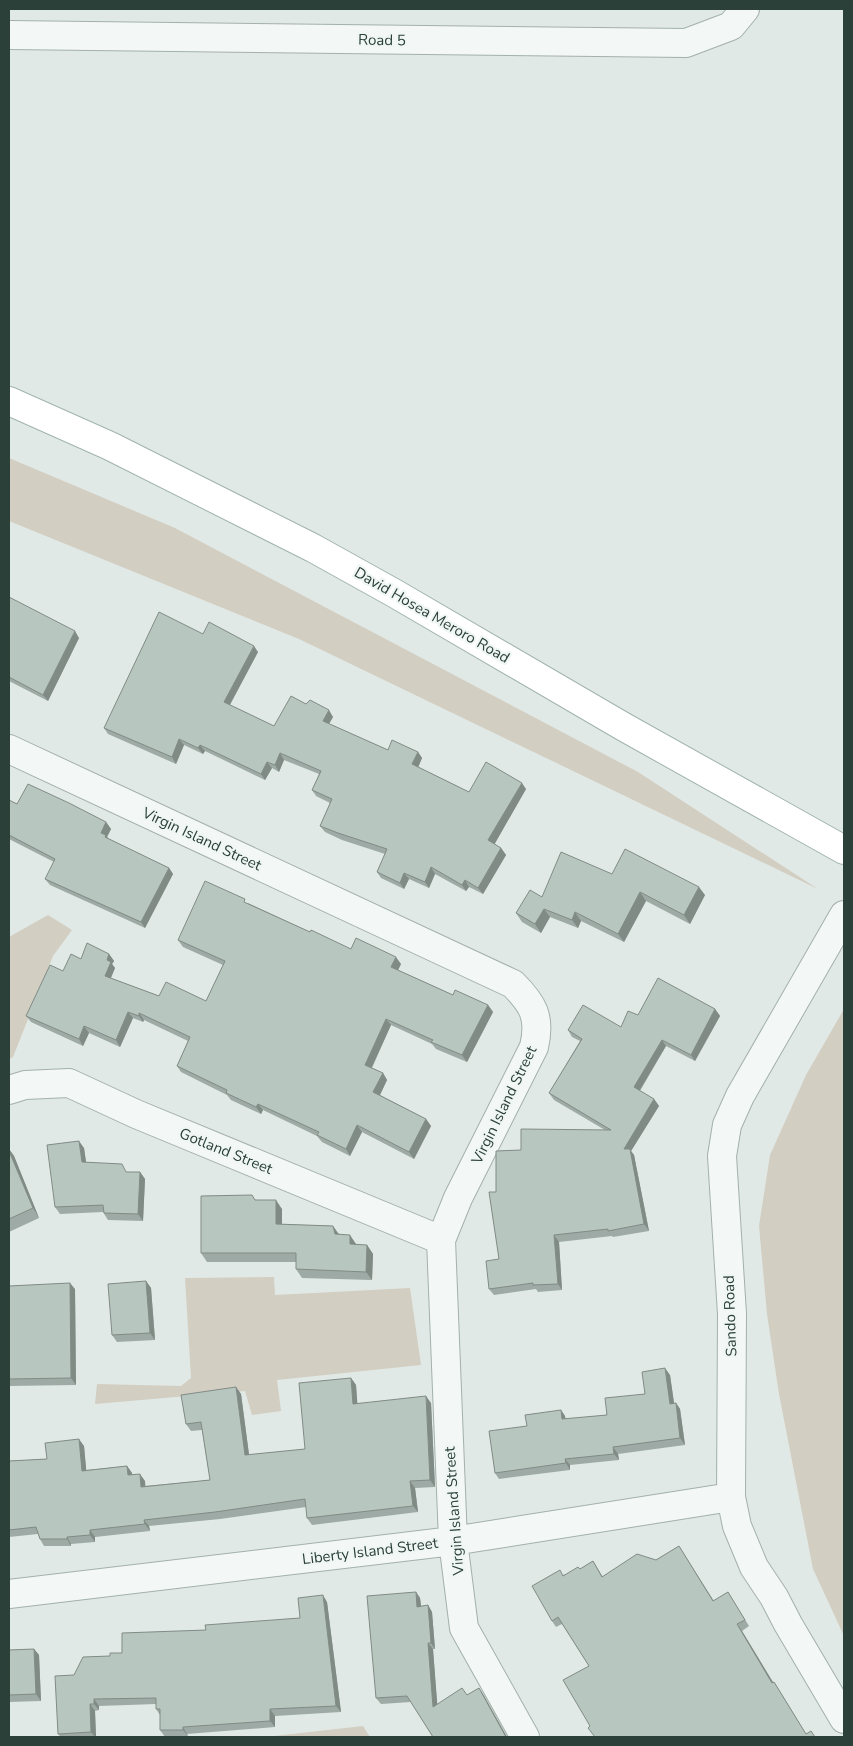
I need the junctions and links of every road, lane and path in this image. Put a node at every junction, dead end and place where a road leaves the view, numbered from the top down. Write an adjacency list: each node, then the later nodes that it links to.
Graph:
1 (745, 9): 2 (street, Road 5)
2 (9, 36)
3 (9, 401): 5 (main road, David Hosea Meroro Road)
4 (9, 749): 8 (street, Virgin Island Street)
5 (844, 850)
6 (844, 915): 9 (street, Sando Road)
7 (9, 1090): 8 (street, Gotland Street)
8 (441, 1240): 10 (street, Virgin Island Street)
9 (731, 1497): 10 (street, Liberty Island Street); 12 (street, Sando Road)
10 (453, 1541): 11 (street, Liberty Island Street); 13 (street, Virgin Island Street)
11 (9, 1594)
12 (844, 1718)
13 (525, 1737)

